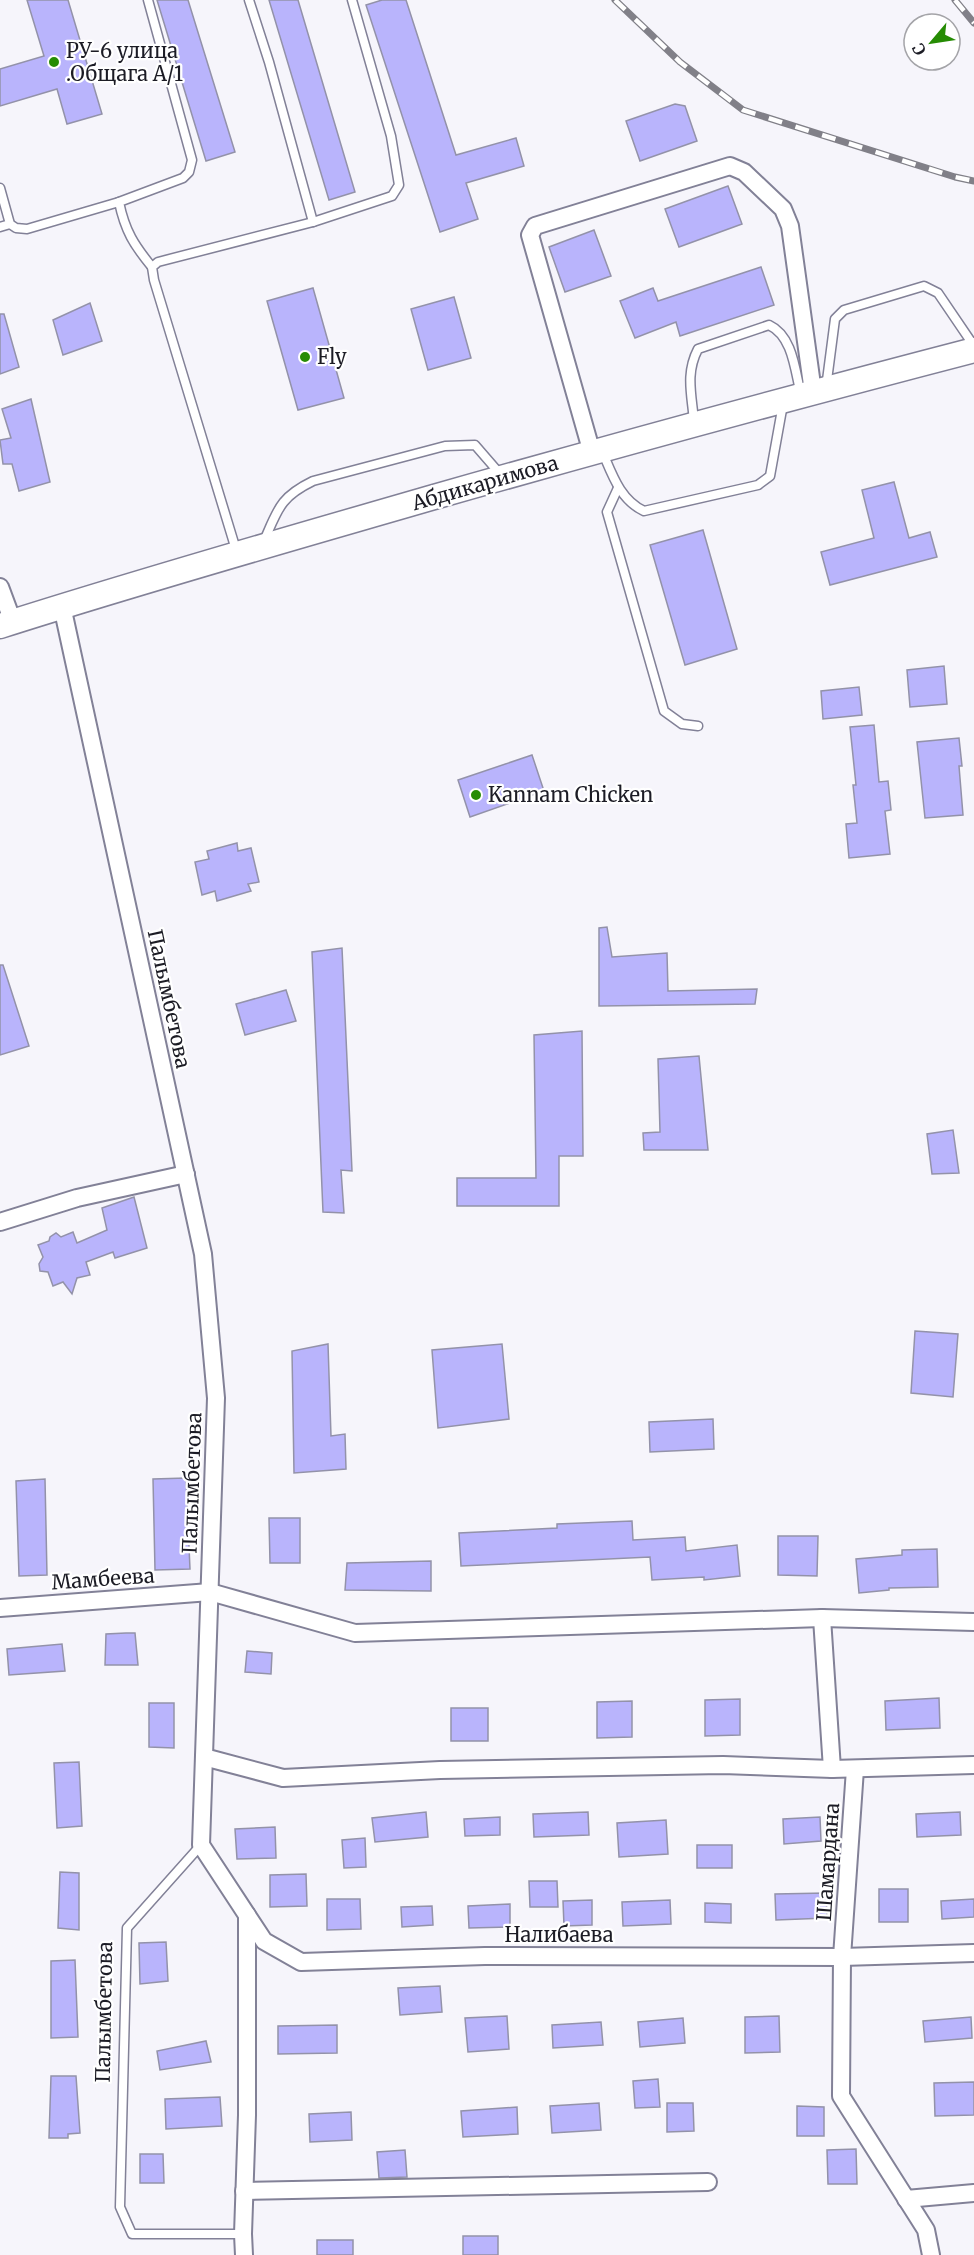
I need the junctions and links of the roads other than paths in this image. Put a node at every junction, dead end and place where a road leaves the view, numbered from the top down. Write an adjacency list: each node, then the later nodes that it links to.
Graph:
1 (148, 0): 5 (lane)
2 (249, 0): 6 (lane)
3 (352, 0): 6 (lane)
4 (0, 188): 7 (lane)
5 (119, 202): 7 (lane); 9 (lane)
6 (313, 222): 9 (lane)
7 (10, 224): 8 (lane)
8 (0, 227)
9 (152, 267): 17 (lane)
10 (974, 348): 11 (main road, Абдикаримова); 11 (lane)
11 (806, 394): 12 (main road, Абдикаримова); 12 (lane); 13 (street); 15 (lane)
12 (694, 425): 13 (main road, Абдикаримова)
13 (597, 452): 14 (main road, Абдикаримова); 15 (lane)
14 (503, 478): 16 (main road, Абдикаримова); 16 (lane)
15 (618, 488): 21 (lane)
16 (262, 546): 17 (main road, Абдикаримова)
17 (238, 553): 19 (main road, Абдикаримова)
18 (0, 587): 20 (street)
19 (62, 606): 20 (main road, Абдикаримова); 22 (street, Палымбетова)
20 (7, 624)
21 (698, 726)
22 (186, 1174): 23 (street); 24 (street, Палымбетова)
23 (0, 1222)
24 (210, 1592): 25 (street, Мамбеева); 26 (street); 28 (street, Палымбетова)
25 (0, 1608)
26 (822, 1618): 27 (street); 30 (street)
27 (974, 1622)
28 (204, 1757): 30 (street); 32 (street, Палымбетова)
29 (974, 1765): 31 (street)
30 (832, 1769): 31 (street)
31 (855, 1769): 35 (street, Шамардана)
32 (201, 1845): 33 (street, Налибаева); 40 (lane, Палымбетова)
33 (247, 1915): 35 (street, Налибаева); 37 (street)
34 (974, 1953): 35 (street, Налибаева)
35 (842, 1957): 39 (street, Шамардана)
36 (708, 2182): 37 (street)
37 (244, 2191): 40 (street)
38 (974, 2193): 39 (street)
39 (906, 2199): 42 (street, Шамардана)
40 (243, 2234): 41 (street)
41 (244, 2255)
42 (931, 2255)

